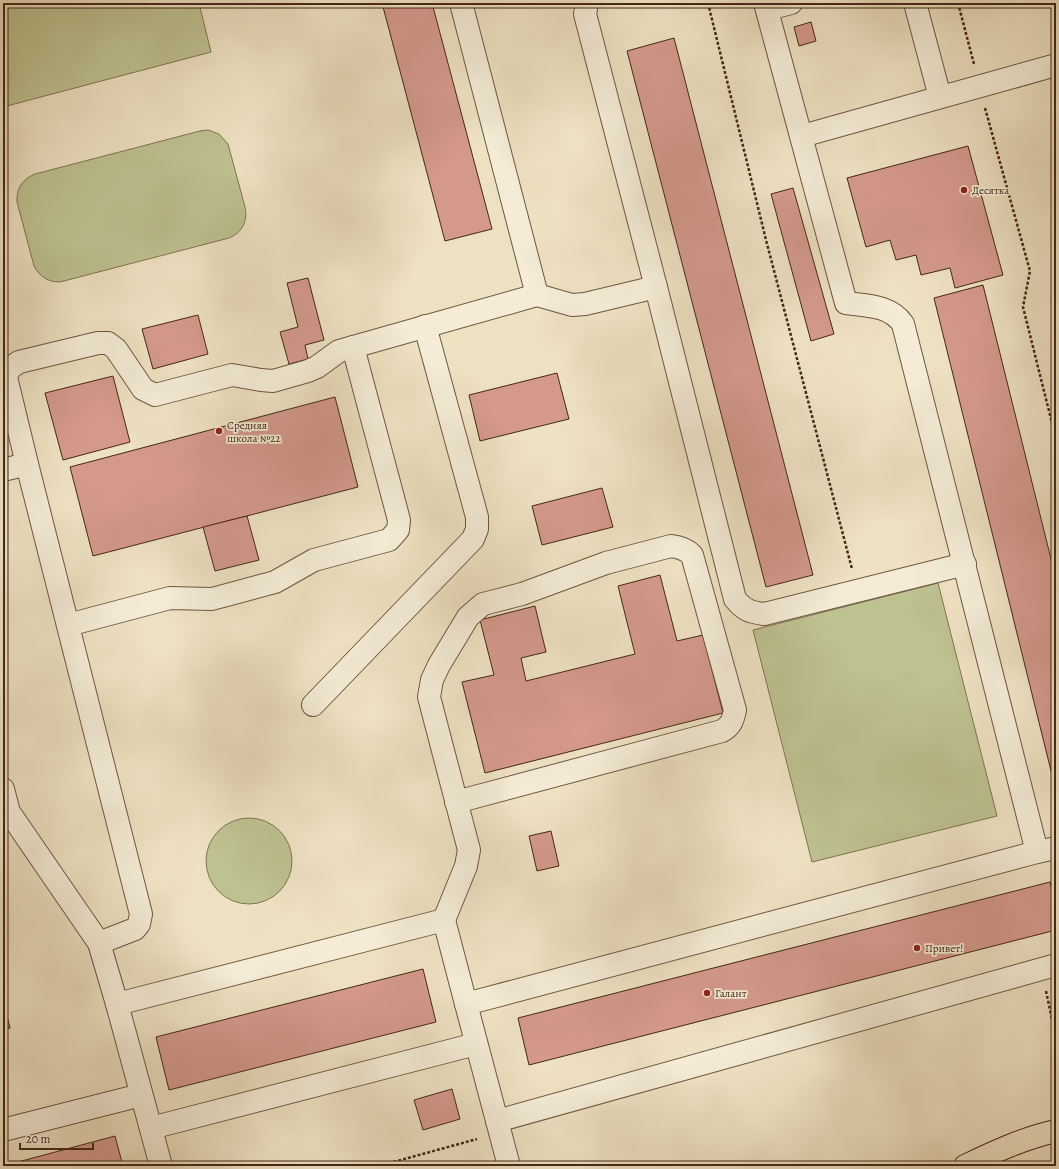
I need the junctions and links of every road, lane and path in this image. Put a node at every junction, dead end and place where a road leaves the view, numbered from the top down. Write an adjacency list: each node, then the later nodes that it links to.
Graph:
1 (462, 3): 13 (lane)
2 (588, 3): 12 (lane)
3 (708, 3): 20 (path)
4 (791, 3): 7 (lane)
5 (915, 3): 10 (lane)
6 (958, 3): 9 (path)
7 (766, 6): 11 (lane)
8 (1056, 65): 9 (lane)
9 (979, 86): 10 (lane); 16 (path)
10 (940, 97): 11 (lane)
11 (802, 136): 19 (lane)
12 (656, 287): 13 (lane); 20 (lane)
13 (537, 295): 14 (lane)
14 (425, 326): 15 (lane); 22 (lane)
15 (352, 347): 17 (lane); 21 (lane)
16 (1056, 439)
17 (27, 464): 18 (lane); 21 (lane)
18 (3, 470)
19 (965, 564): 20 (lane); 26 (lane)
20 (858, 591)
21 (68, 625): 28 (lane)
22 (313, 705)
23 (3, 789): 25 (lane)
24 (456, 802): 24 (lane); 27 (lane)
25 (6, 813): 28 (lane)
26 (1046, 850): 31 (lane)
27 (444, 920): 30 (lane); 31 (lane)
28 (99, 943): 30 (lane)
29 (1049, 967): 32 (path); 35 (lane)
30 (117, 1004): 34 (lane)
31 (466, 1004): 33 (lane)
32 (1056, 1038)
33 (476, 1044): 35 (lane); 36 (lane)
34 (141, 1095): 36 (lane); 37 (lane)
35 (497, 1121): 41 (path); 42 (lane)
36 (151, 1128): 40 (lane)
37 (3, 1130)
38 (1056, 1131): 39 (main road)
39 (1031, 1138): 43 (main road); 44 (main road)
40 (161, 1166)
41 (379, 1166)
42 (509, 1166)
43 (965, 1166)
44 (990, 1166)

